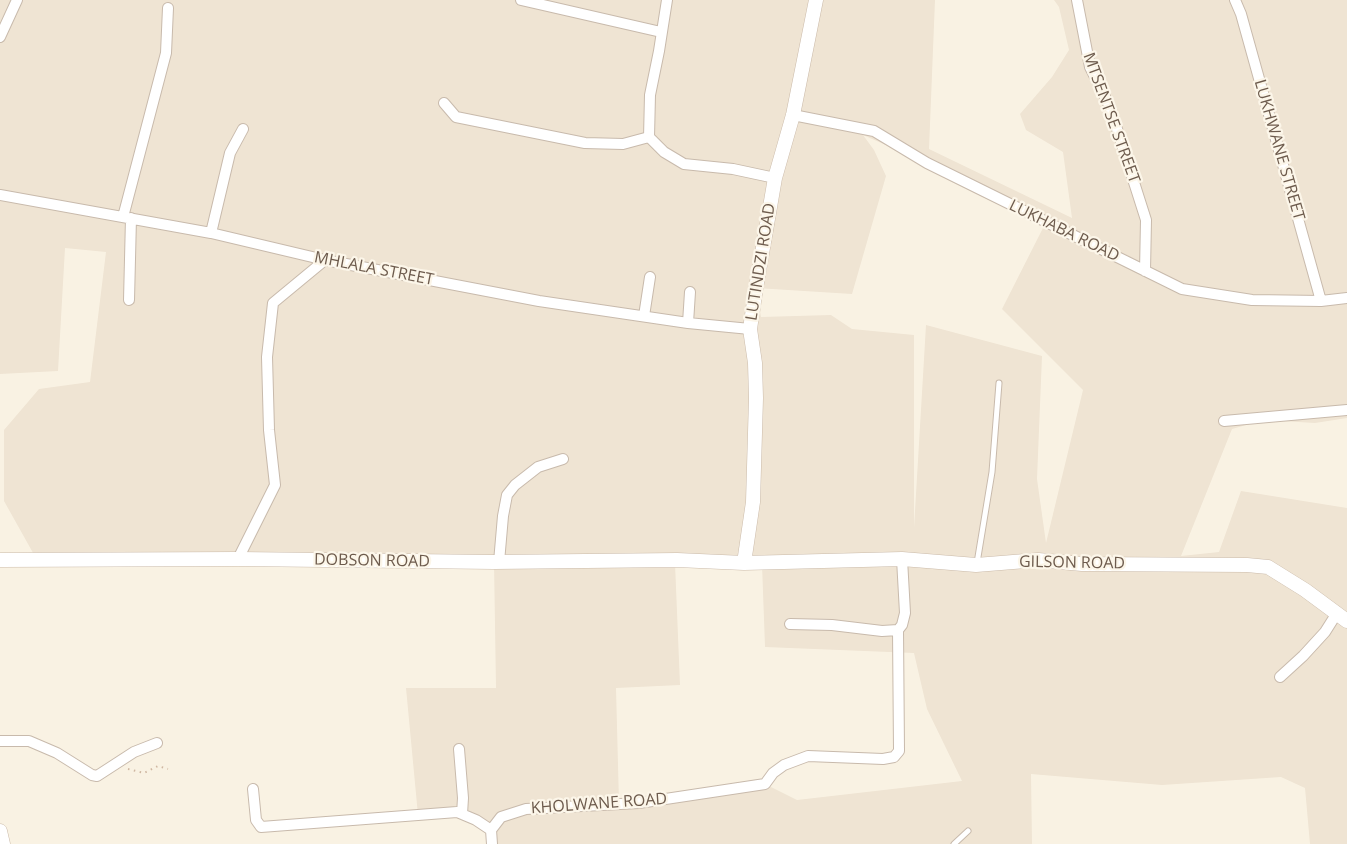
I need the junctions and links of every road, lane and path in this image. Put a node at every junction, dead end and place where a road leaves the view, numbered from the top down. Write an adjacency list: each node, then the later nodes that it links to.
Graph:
1 (17, 0): 9 (street)
2 (521, 0): 8 (street)
3 (667, 0): 8 (street)
4 (816, 0): 11 (street, LUTINDZI ROAD)
5 (1077, 0): 19 (street, MTSENTSE STREET)
6 (1235, 0): 24 (street, LUKHWANE STREET)
7 (168, 8): 16 (street)
8 (661, 32): 13 (street)
9 (0, 37)
10 (444, 103): 13 (street)
11 (793, 115): 14 (street, LUTINDZI ROAD); 19 (street, LUKHABA ROAD)
12 (243, 129): 17 (street)
13 (649, 137): 14 (street)
14 (776, 178): 27 (street, LUTINDZI ROAD)
15 (0, 195): 16 (street, MHLALA STREET)
16 (127, 218): 17 (street, MHLALA STREET); 23 (street)
17 (211, 233): 18 (street, MHLALA STREET)
18 (325, 260): 25 (street, MHLALA STREET); 32 (street)
19 (1145, 271): 24 (street, LUKHABA ROAD)
20 (650, 277): 25 (street)
21 (690, 292): 26 (street)
22 (1347, 298): 24 (street, LUKHABA ROAD)
23 (129, 300)
24 (1321, 302)
25 (644, 316): 26 (street, MHLALA STREET)
26 (688, 323): 27 (street, MHLALA STREET)
27 (750, 330): 36 (street, LUTINDZI ROAD)
28 (999, 383): 37 (lane)
29 (1347, 410): 30 (street)
30 (1224, 421)
31 (563, 459): 35 (street)
32 (238, 559): 34 (street, DOBSON ROAD); 35 (street, DOBSON ROAD)
33 (902, 559): 36 (street, GILSON ROAD); 37 (street, GILSON ROAD); 40 (street)
34 (0, 560)
35 (499, 562): 36 (street, DOBSON ROAD)
36 (744, 563)
37 (976, 565): 38 (street, GILSON ROAD)
38 (1342, 617): 41 (street)
39 (790, 624): 40 (street)
40 (898, 630): 49 (street, KHOLWANE ROAD)
41 (1280, 677)
42 (0, 741): 45 (street)
43 (157, 743): 45 (street)
44 (459, 749): 48 (street)
45 (110, 766): 46 (path)
46 (168, 769)
47 (253, 789): 48 (street)
48 (462, 814): 49 (street)
49 (491, 830): 53 (street)
50 (0, 831): 52 (street)
51 (968, 831): 54 (lane)
52 (3, 844)
53 (492, 844)
54 (954, 844)

